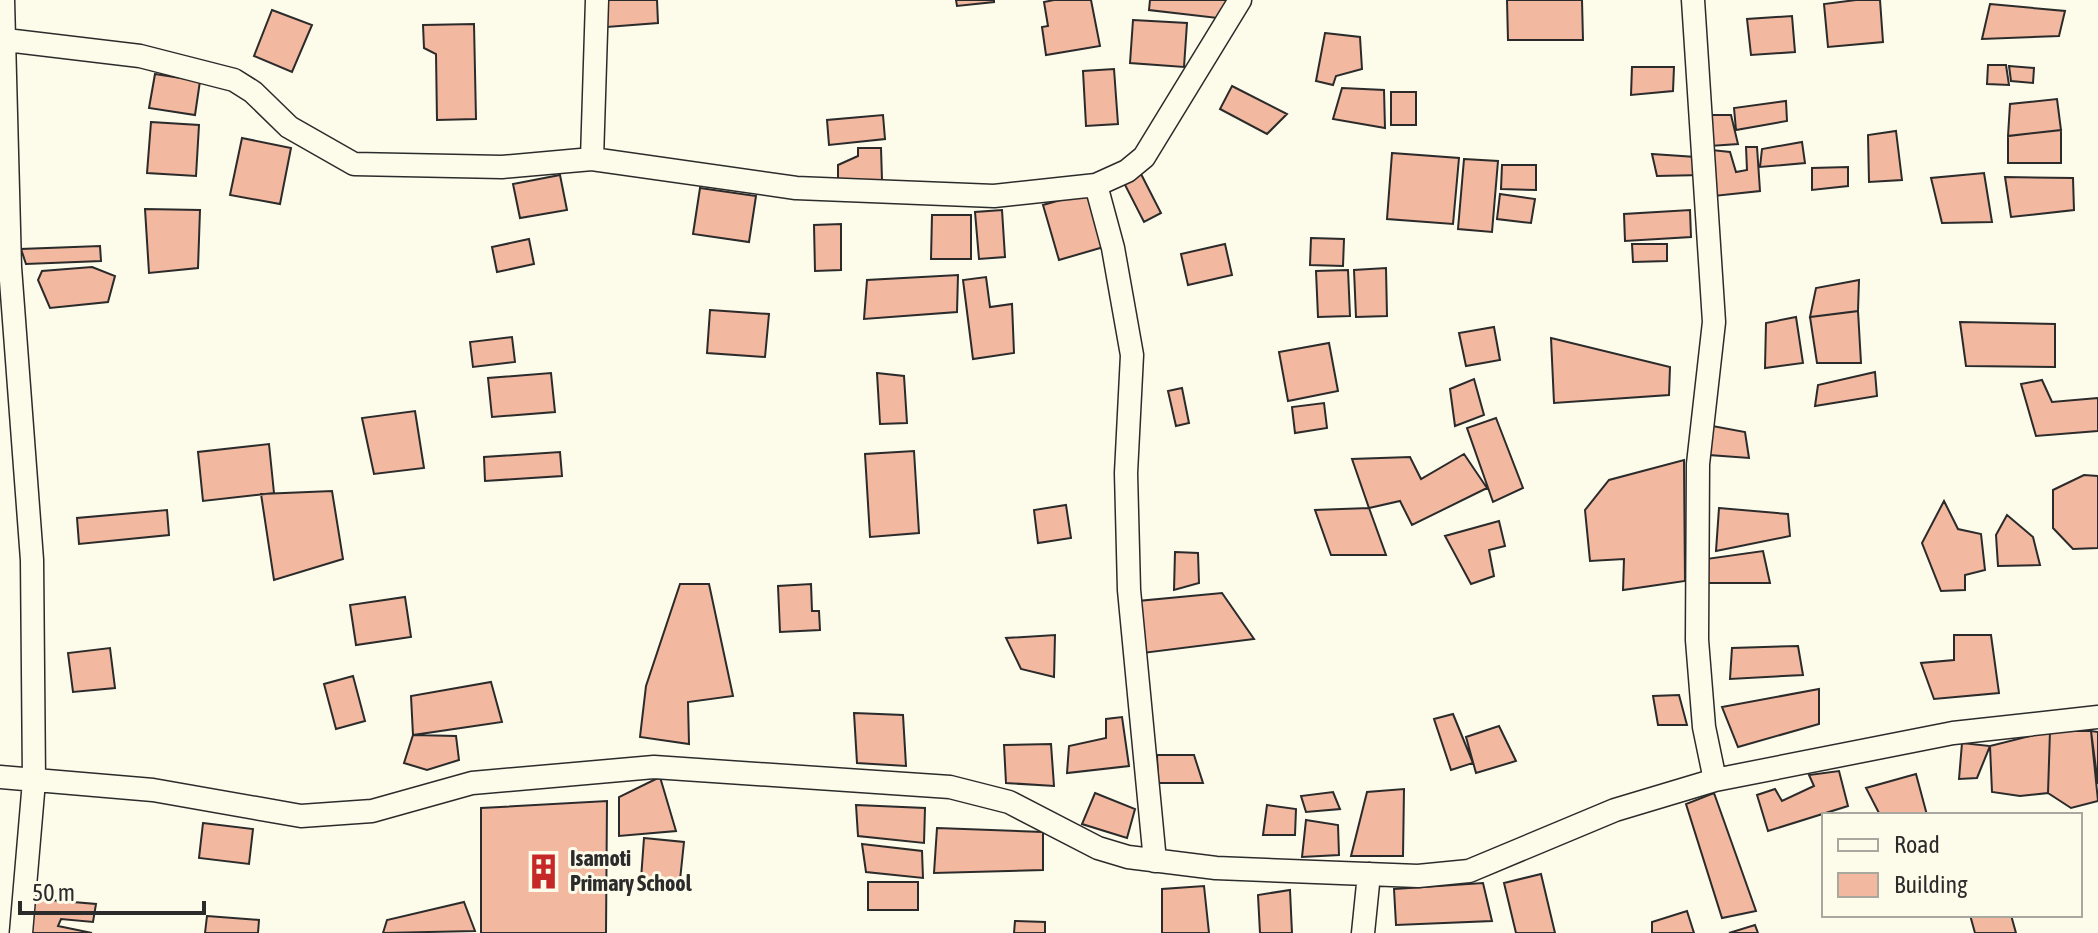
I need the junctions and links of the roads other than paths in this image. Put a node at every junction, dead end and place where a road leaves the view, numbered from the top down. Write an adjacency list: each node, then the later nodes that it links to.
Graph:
1 (3, 0): 5 (street)
2 (597, 0): 6 (street)
3 (1240, 0): 7 (street)
4 (1693, 0): 10 (street)
5 (6, 40): 6 (street); 11 (street)
6 (592, 159): 7 (street)
7 (1096, 185): 12 (street)
8 (2098, 717): 10 (street)
9 (0, 777): 11 (street)
10 (1715, 780): 13 (street)
11 (34, 781): 12 (street); 14 (street)
12 (1155, 861): 13 (street)
13 (1369, 874): 15 (street)
14 (21, 933)
15 (1363, 933)

